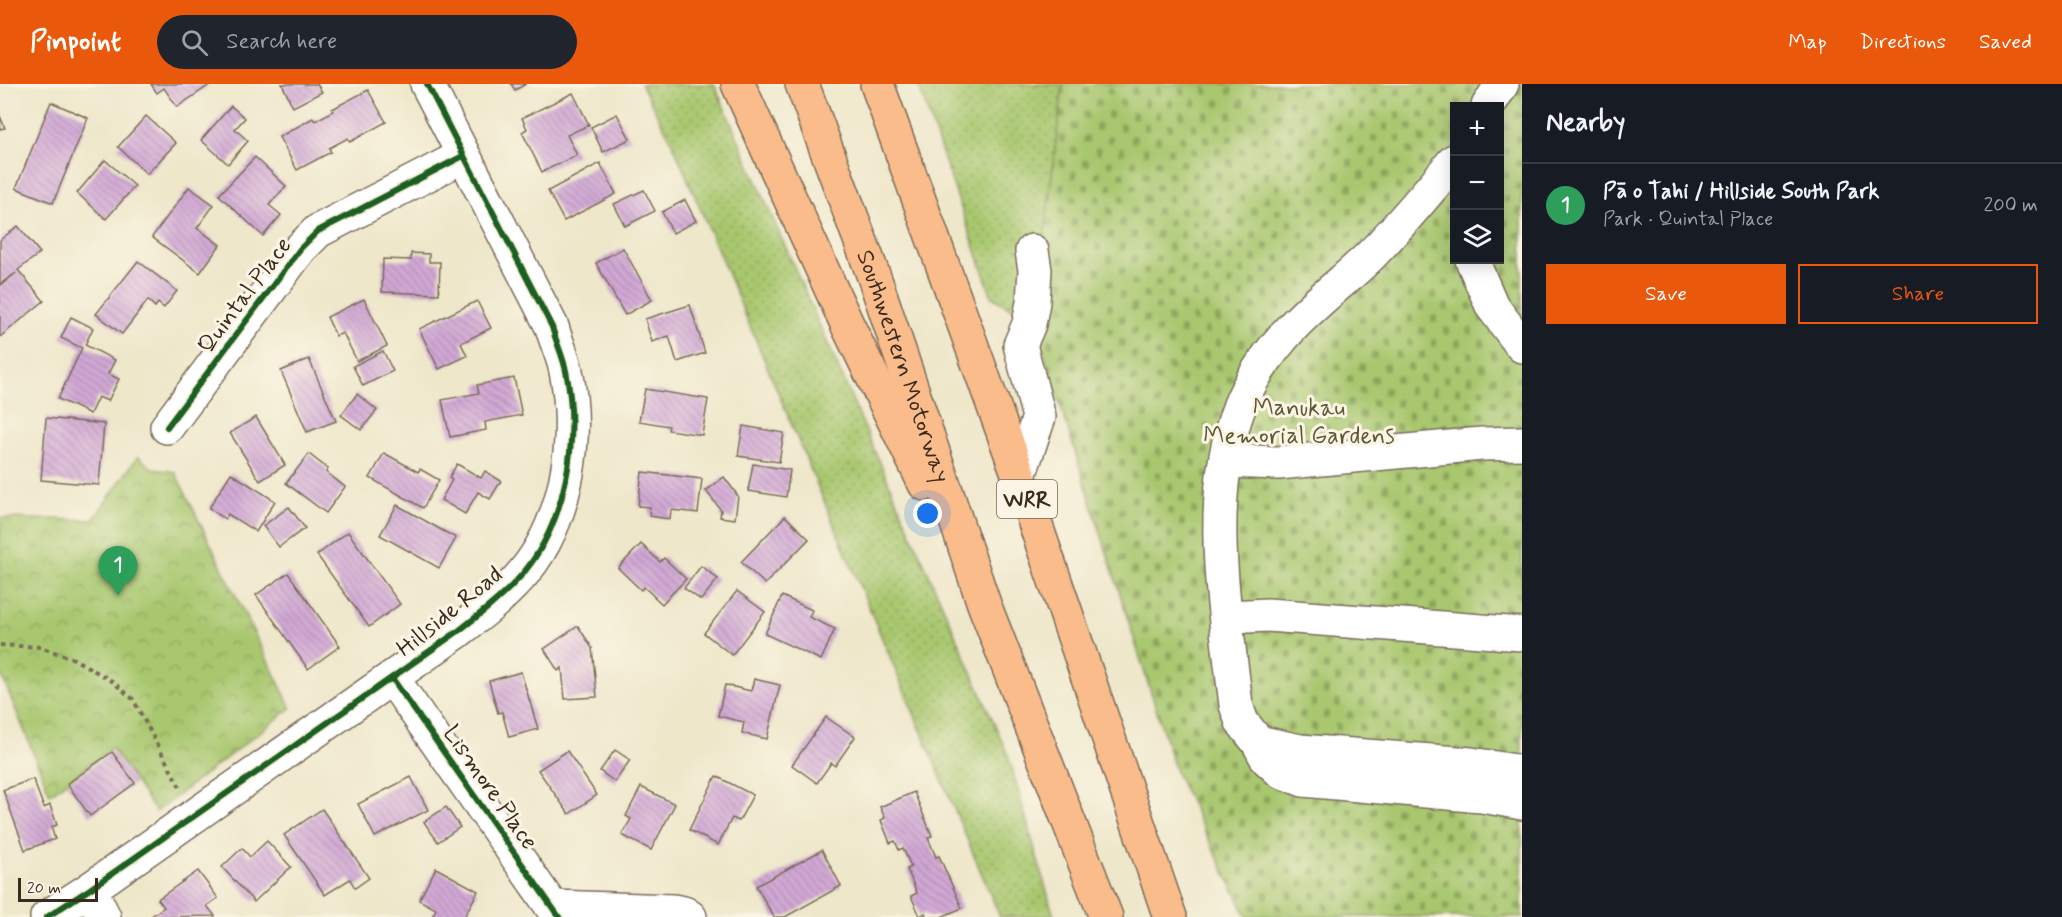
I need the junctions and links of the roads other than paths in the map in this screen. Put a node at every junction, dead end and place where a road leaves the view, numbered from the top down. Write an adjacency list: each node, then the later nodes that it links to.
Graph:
1 (427, 84): 8 (street, Hillside Road)
2 (738, 84): 17 (highway)
3 (802, 84): 17 (highway, Southwestern Motorway)
4 (877, 84): 16 (highway, WRR)
5 (898, 84): 16 (highway)
6 (1502, 84): 7 (street)
7 (1491, 102)
8 (463, 156): 13 (street, Quintal Place); 20 (street, Hillside Road)
9 (1450, 167): 15 (street)
10 (1032, 250): 16 (street)
11 (1474, 264): 12 (street)
12 (1522, 346)
13 (167, 427)
14 (1522, 443): 15 (street)
15 (1226, 461): 18 (street)
16 (1019, 476): 29 (highway, WRR)
17 (984, 604): 28 (highway, Southwestern Motorway)
18 (1226, 617): 19 (street); 21 (street)
19 (1522, 634)
20 (392, 678): 24 (street, Hillside Road); 25 (street, Lismore Place)
21 (1258, 742): 22 (street); 23 (street)
22 (1522, 772)
23 (1522, 803)
24 (97, 903): 26 (street, Hillside Road)
25 (556, 912): 27 (street, Lismore Place)
26 (47, 917)
27 (690, 917)
28 (1106, 917)
29 (1170, 917)

